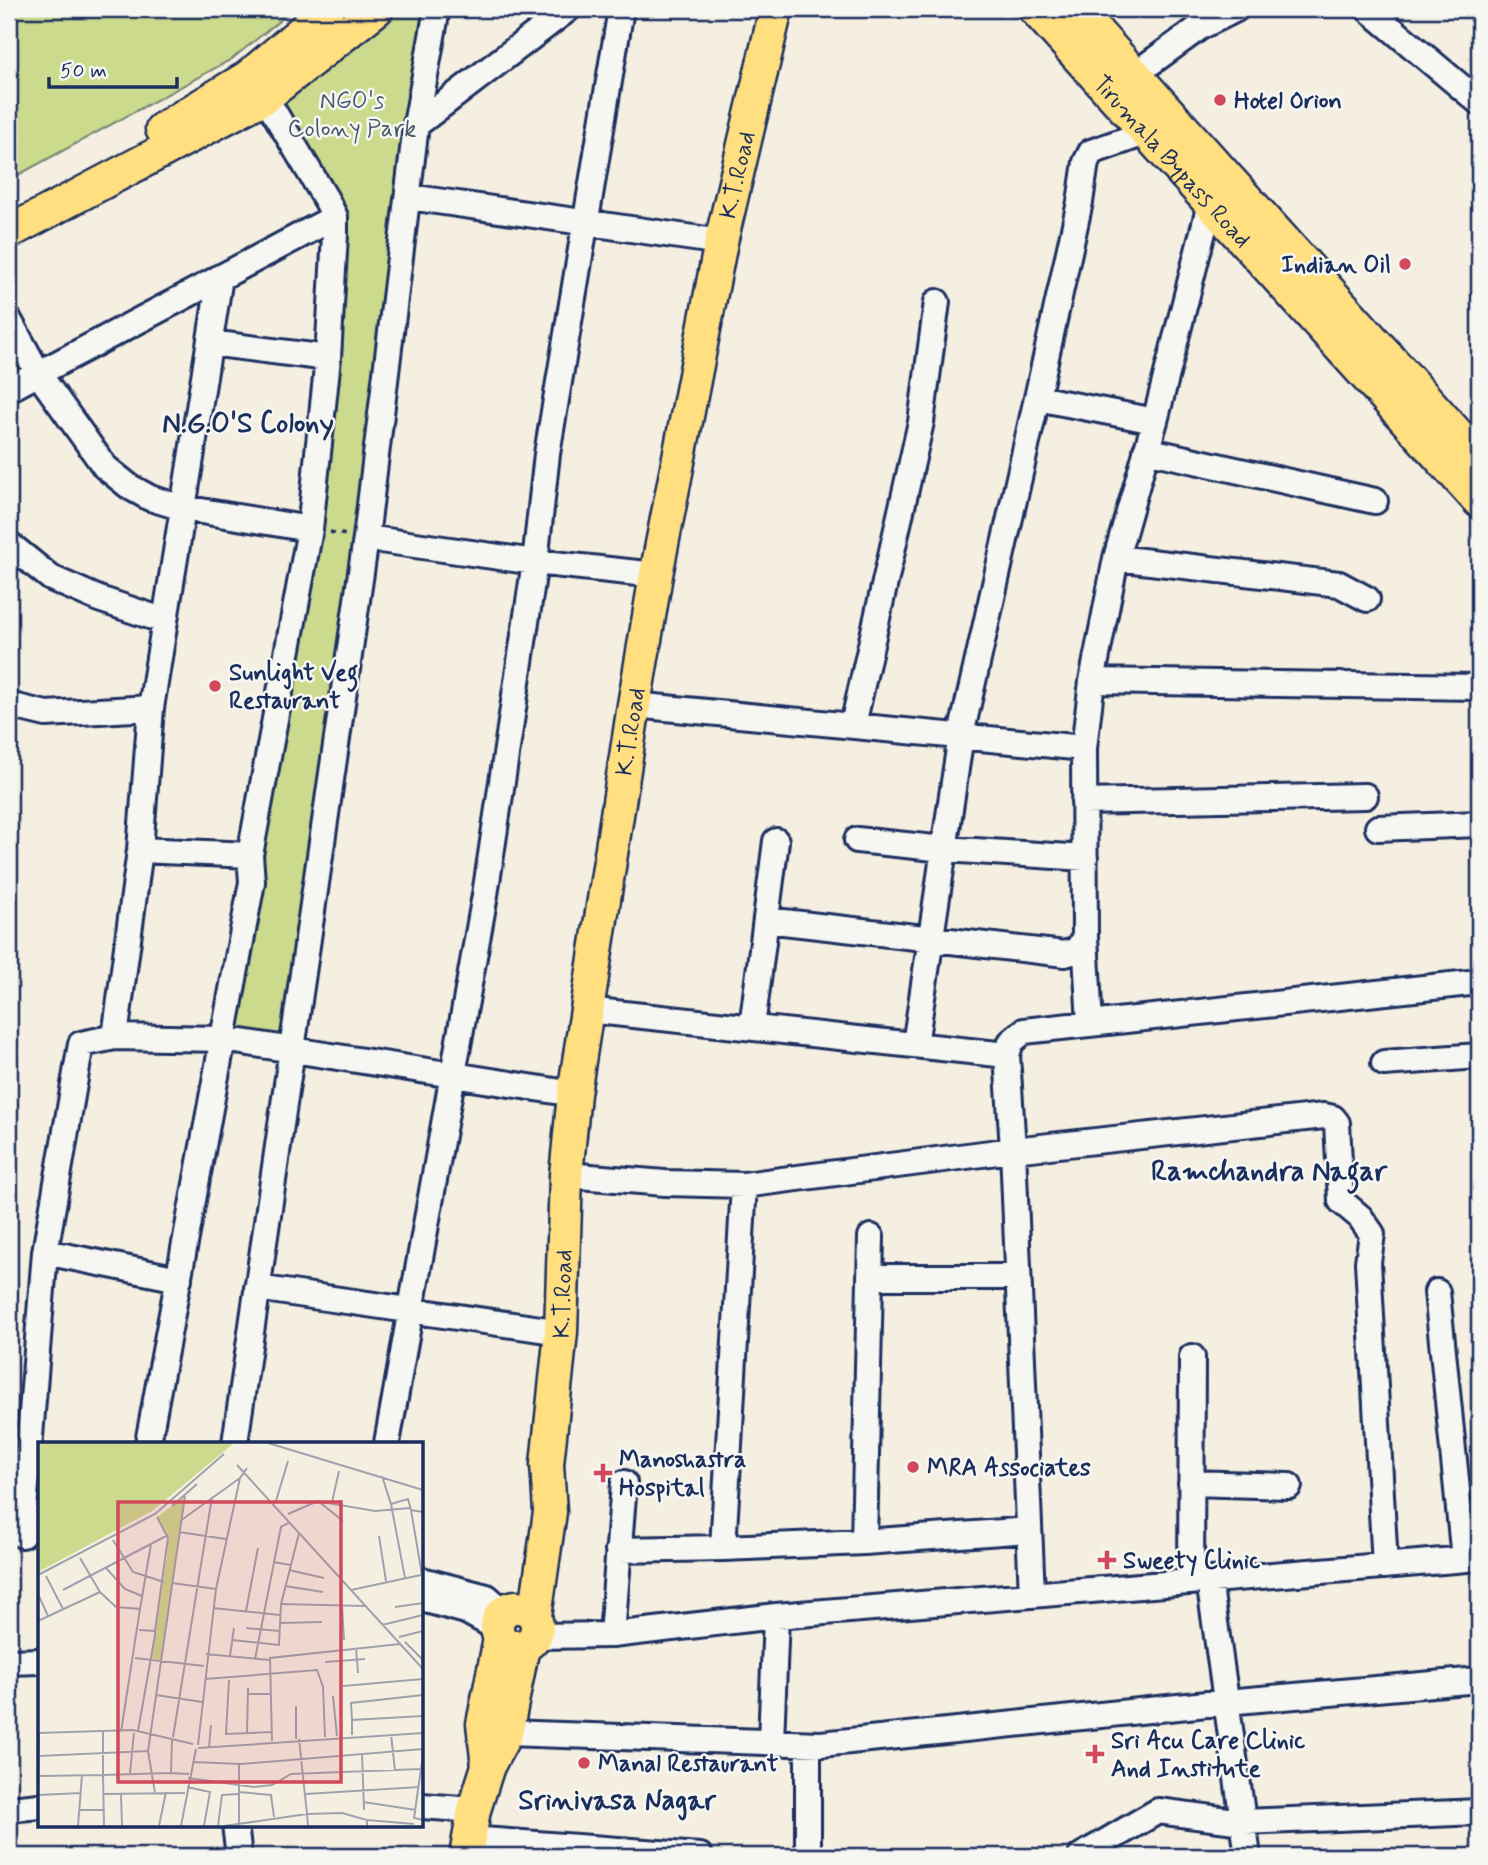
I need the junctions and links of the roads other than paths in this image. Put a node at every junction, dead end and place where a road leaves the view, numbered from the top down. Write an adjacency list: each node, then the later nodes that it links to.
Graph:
1 (328, 9): 19 (main road)
2 (377, 9): 13 (main road)
3 (437, 9): 15 (street)
4 (568, 9): 15 (street)
5 (621, 9): 21 (street)
6 (776, 9): 23 (main road, K.T.Road)
7 (1035, 9): 11 (main road, Tirumala Bypass Road)
8 (1076, 9): 11 (main road, Tirumala Bypass Road)
9 (1236, 9): 12 (street)
10 (1368, 9): 14 (street)
11 (1098, 55): 12 (main road, Tirumala Bypass Road); 16 (main road, Tirumala Bypass Road)
12 (1135, 74): 34 (main road, Tirumala Bypass Road)
13 (265, 97): 20 (street); 22 (main road)
14 (1479, 102)
15 (416, 125): 17 (street)
16 (1148, 132): 18 (main road, Tirumala Bypass Road); 31 (street)
17 (409, 197): 21 (street); 39 (street)
18 (1210, 204): 32 (street); 36 (main road, Tirumala Bypass Road)
19 (9, 208)
20 (335, 217): 24 (street); 28 (street)
21 (587, 225): 23 (street); 42 (street)
22 (9, 232)
23 (720, 242): 43 (main road, K.T.Road)
24 (220, 277): 27 (street); 29 (street)
25 (937, 302): 51 (street)
26 (9, 320): 29 (street)
27 (210, 343): 28 (street); 37 (street)
28 (328, 358): 38 (street)
29 (38, 373): 30 (street); 37 (street)
30 (9, 389)
31 (1037, 398): 32 (street); 52 (street)
32 (1155, 421): 33 (street)
33 (1146, 450): 35 (street); 41 (street)
34 (1479, 458)
35 (1375, 501)
36 (1479, 501)
37 (183, 508): 38 (street); 45 (street)
38 (318, 530): 62 (street)
39 (357, 537): 42 (street); 74 (street)
40 (9, 544): 45 (street)
41 (1116, 558): 44 (street); 46 (street)
42 (535, 562): 43 (street); 78 (street)
43 (656, 575): 49 (main road, K.T.Road)
44 (1367, 599)
45 (165, 621): 50 (street)
46 (1092, 681): 47 (street); 53 (street)
47 (1479, 687)
48 (9, 705): 50 (street)
49 (634, 705): 51 (street); 68 (main road, K.T.Road)
50 (151, 708): 61 (street)
51 (853, 725): 52 (street)
52 (961, 735): 53 (street); 60 (street)
53 (1084, 748): 55 (street)
54 (1366, 796): 55 (street)
55 (1084, 802): 63 (street)
56 (1479, 824): 57 (street)
57 (1378, 828)
58 (857, 840): 60 (street)
59 (776, 841): 64 (street)
60 (944, 849): 63 (street); 66 (street)
61 (140, 850): 62 (street); 71 (street)
62 (250, 855): 72 (street)
63 (1085, 858): 65 (street)
64 (766, 920): 66 (street); 70 (street)
65 (1085, 937): 66 (street); 69 (street)
66 (931, 939): 73 (street)
67 (1479, 982): 69 (street)
68 (587, 1010): 70 (street); 79 (main road, K.T.Road)
69 (1090, 1024): 75 (street)
70 (752, 1027): 73 (street)
71 (115, 1037): 72 (street); 84 (street)
72 (223, 1038): 74 (street); 87 (street)
73 (915, 1045): 75 (street)
74 (290, 1049): 78 (street); 88 (street)
75 (1007, 1055): 80 (street)
76 (1479, 1056): 77 (street)
77 (1384, 1063)
78 (452, 1075): 79 (street); 90 (street)
79 (574, 1094): 81 (main road, K.T.Road)
80 (1013, 1150): 82 (street); 86 (street); 105 (street)
81 (566, 1175): 82 (street); 91 (main road, K.T.Road)
82 (744, 1185): 102 (street)
83 (872, 1237): 85 (street)
84 (45, 1252): 87 (street); 99 (street)
85 (870, 1277): 86 (street); 101 (street)
86 (1018, 1277): 100 (street)
87 (179, 1279): 93 (street)
88 (257, 1288): 90 (street); 94 (street)
89 (1437, 1292): 104 (street)
90 (410, 1309): 91 (street); 95 (street)
91 (561, 1332): 111 (main road, K.T.Road)
92 (1192, 1357): 97 (street)
93 (148, 1442)
94 (235, 1442)
95 (387, 1442)
96 (624, 1482): 103 (street)
97 (1191, 1482): 98 (street); 107 (street)
98 (1289, 1486)
99 (24, 1526)
100 (1028, 1530): 101 (street); 108 (street)
101 (864, 1542): 102 (street)
102 (723, 1548): 103 (street)
103 (618, 1550): 112 (street)
104 (1472, 1559): 105 (street)
105 (1385, 1566): 107 (street)
106 (424, 1581): 111 (street)
107 (1200, 1581): 108 (street); 116 (street)
108 (1032, 1595): 110 (street)
109 (424, 1600): 111 (street)
110 (776, 1616): 112 (street); 118 (street)
111 (516, 1626): 112 (street); 117 (main road, K.T.Road); 120 (main road, K.T.Road)
112 (612, 1635)
113 (9, 1661): 114 (street)
114 (38, 1661)
115 (1479, 1681): 116 (street)
116 (1226, 1702): 119 (street); 125 (street)
117 (506, 1733): 118 (street); 120 (main road, K.T.Road)
118 (771, 1742): 119 (street)
119 (808, 1744): 130 (street)
120 (488, 1766): 127 (main road, K.T.Road)
121 (38, 1806): 123 (street)
122 (424, 1808): 127 (street)
123 (9, 1809)
124 (1479, 1812): 125 (street)
125 (1243, 1822): 131 (street); 132 (street)
126 (235, 1826): 128 (street)
127 (470, 1835): 129 (street)
128 (239, 1856)
129 (700, 1856)
130 (808, 1856)
131 (1081, 1856)
132 (1248, 1856)

